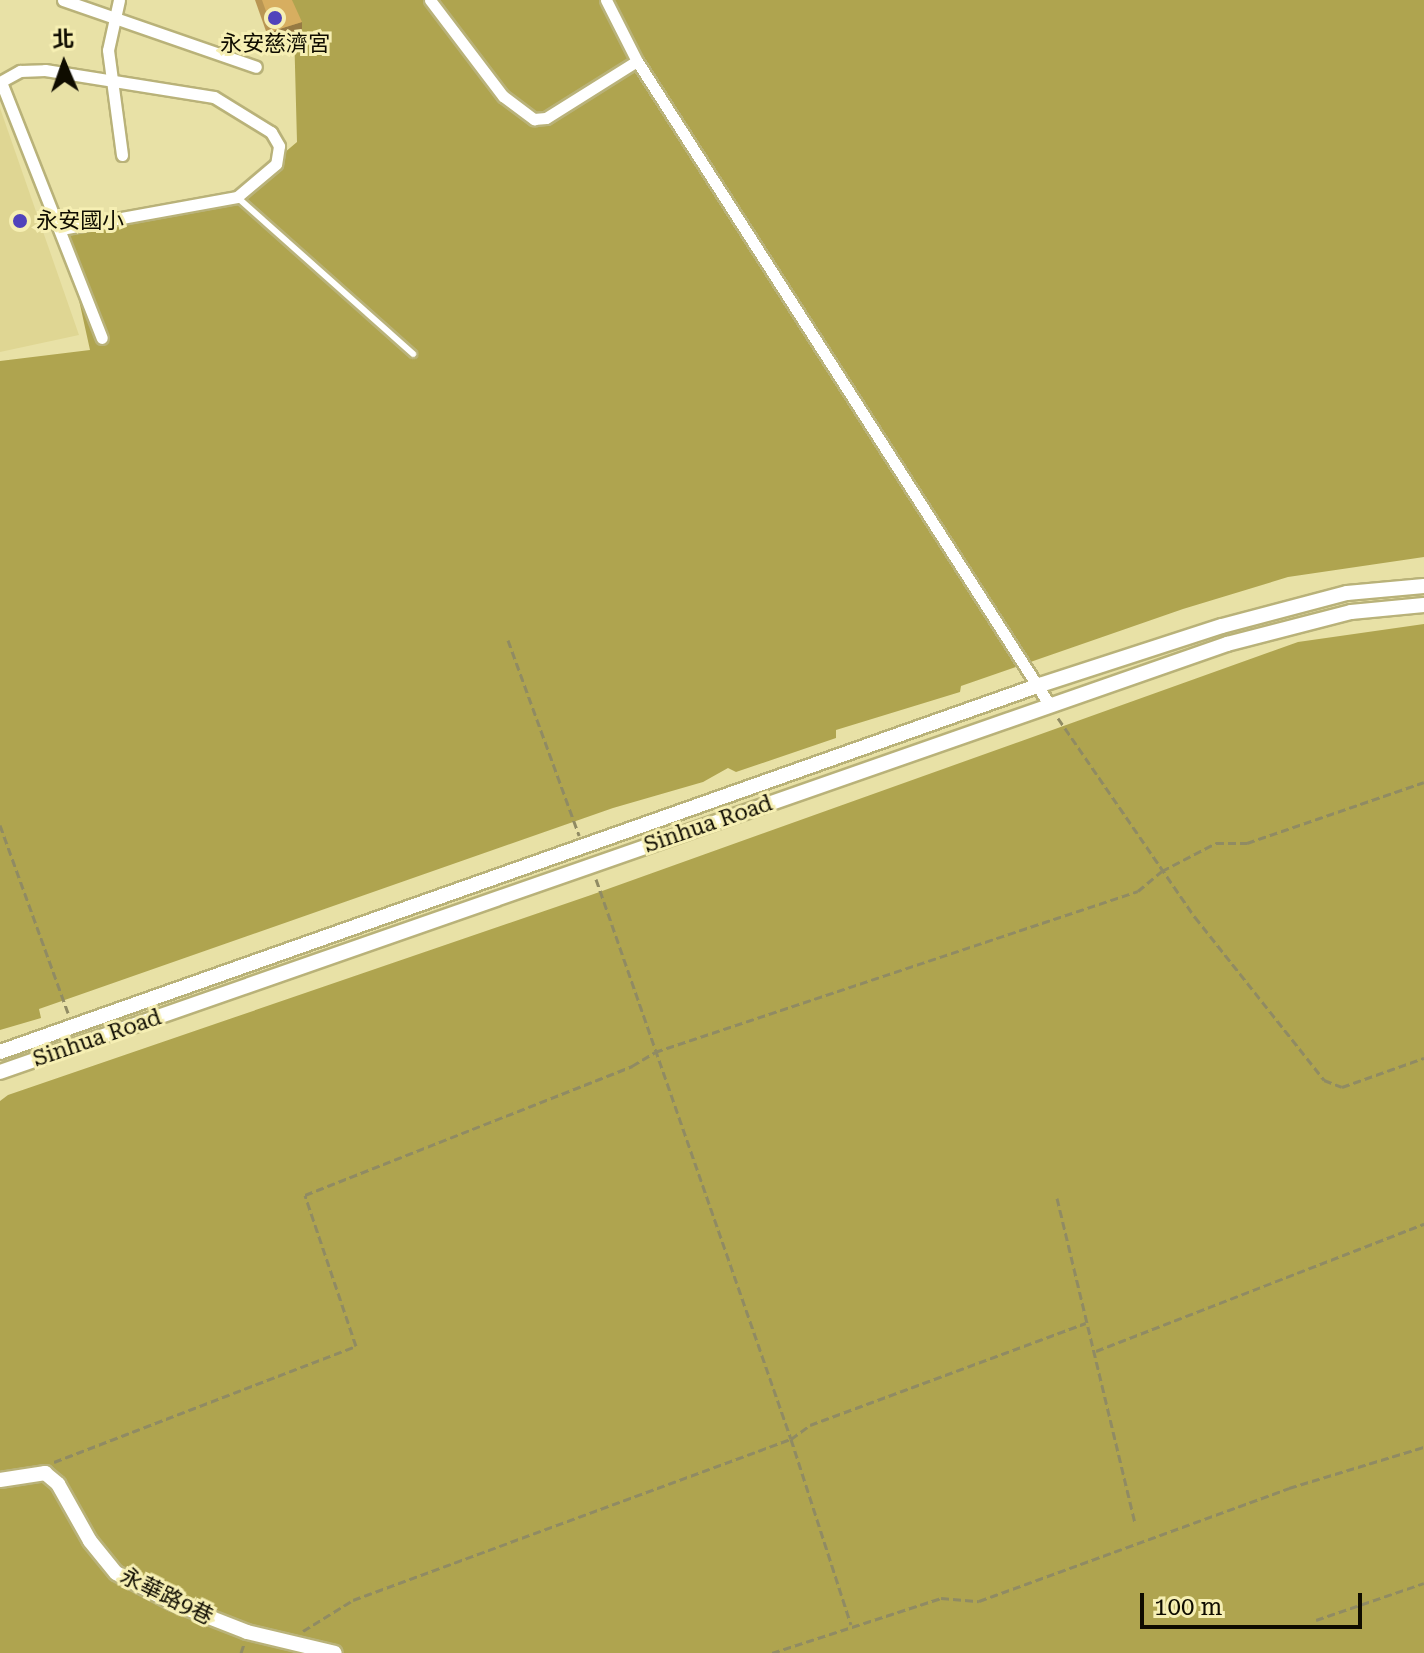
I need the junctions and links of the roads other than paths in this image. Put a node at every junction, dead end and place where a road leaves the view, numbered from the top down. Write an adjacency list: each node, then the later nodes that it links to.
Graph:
1 (63, 0): 5 (street)
2 (119, 0): 5 (street)
3 (430, 0): 6 (street)
4 (606, 0): 6 (street)
5 (111, 19): 7 (street); 8 (street)
6 (637, 61): 17 (street)
7 (256, 67)
8 (110, 80): 9 (street); 10 (street); 11 (street)
9 (0, 82): 12 (street)
10 (122, 155)
11 (237, 197): 12 (street); 14 (lane)
12 (61, 229): 13 (street)
13 (102, 338)
14 (413, 354)
15 (1424, 586): 17 (street, Sinhua Road)
16 (1424, 605): 18 (street, Sinhua Road)
17 (1040, 685): 18 (street); 19 (street, Sinhua Road)
18 (1049, 704): 20 (street, Sinhua Road)
19 (0, 1052)
20 (0, 1072)
21 (0, 1480): 22 (street, 永華路9巷)
22 (335, 1653)

